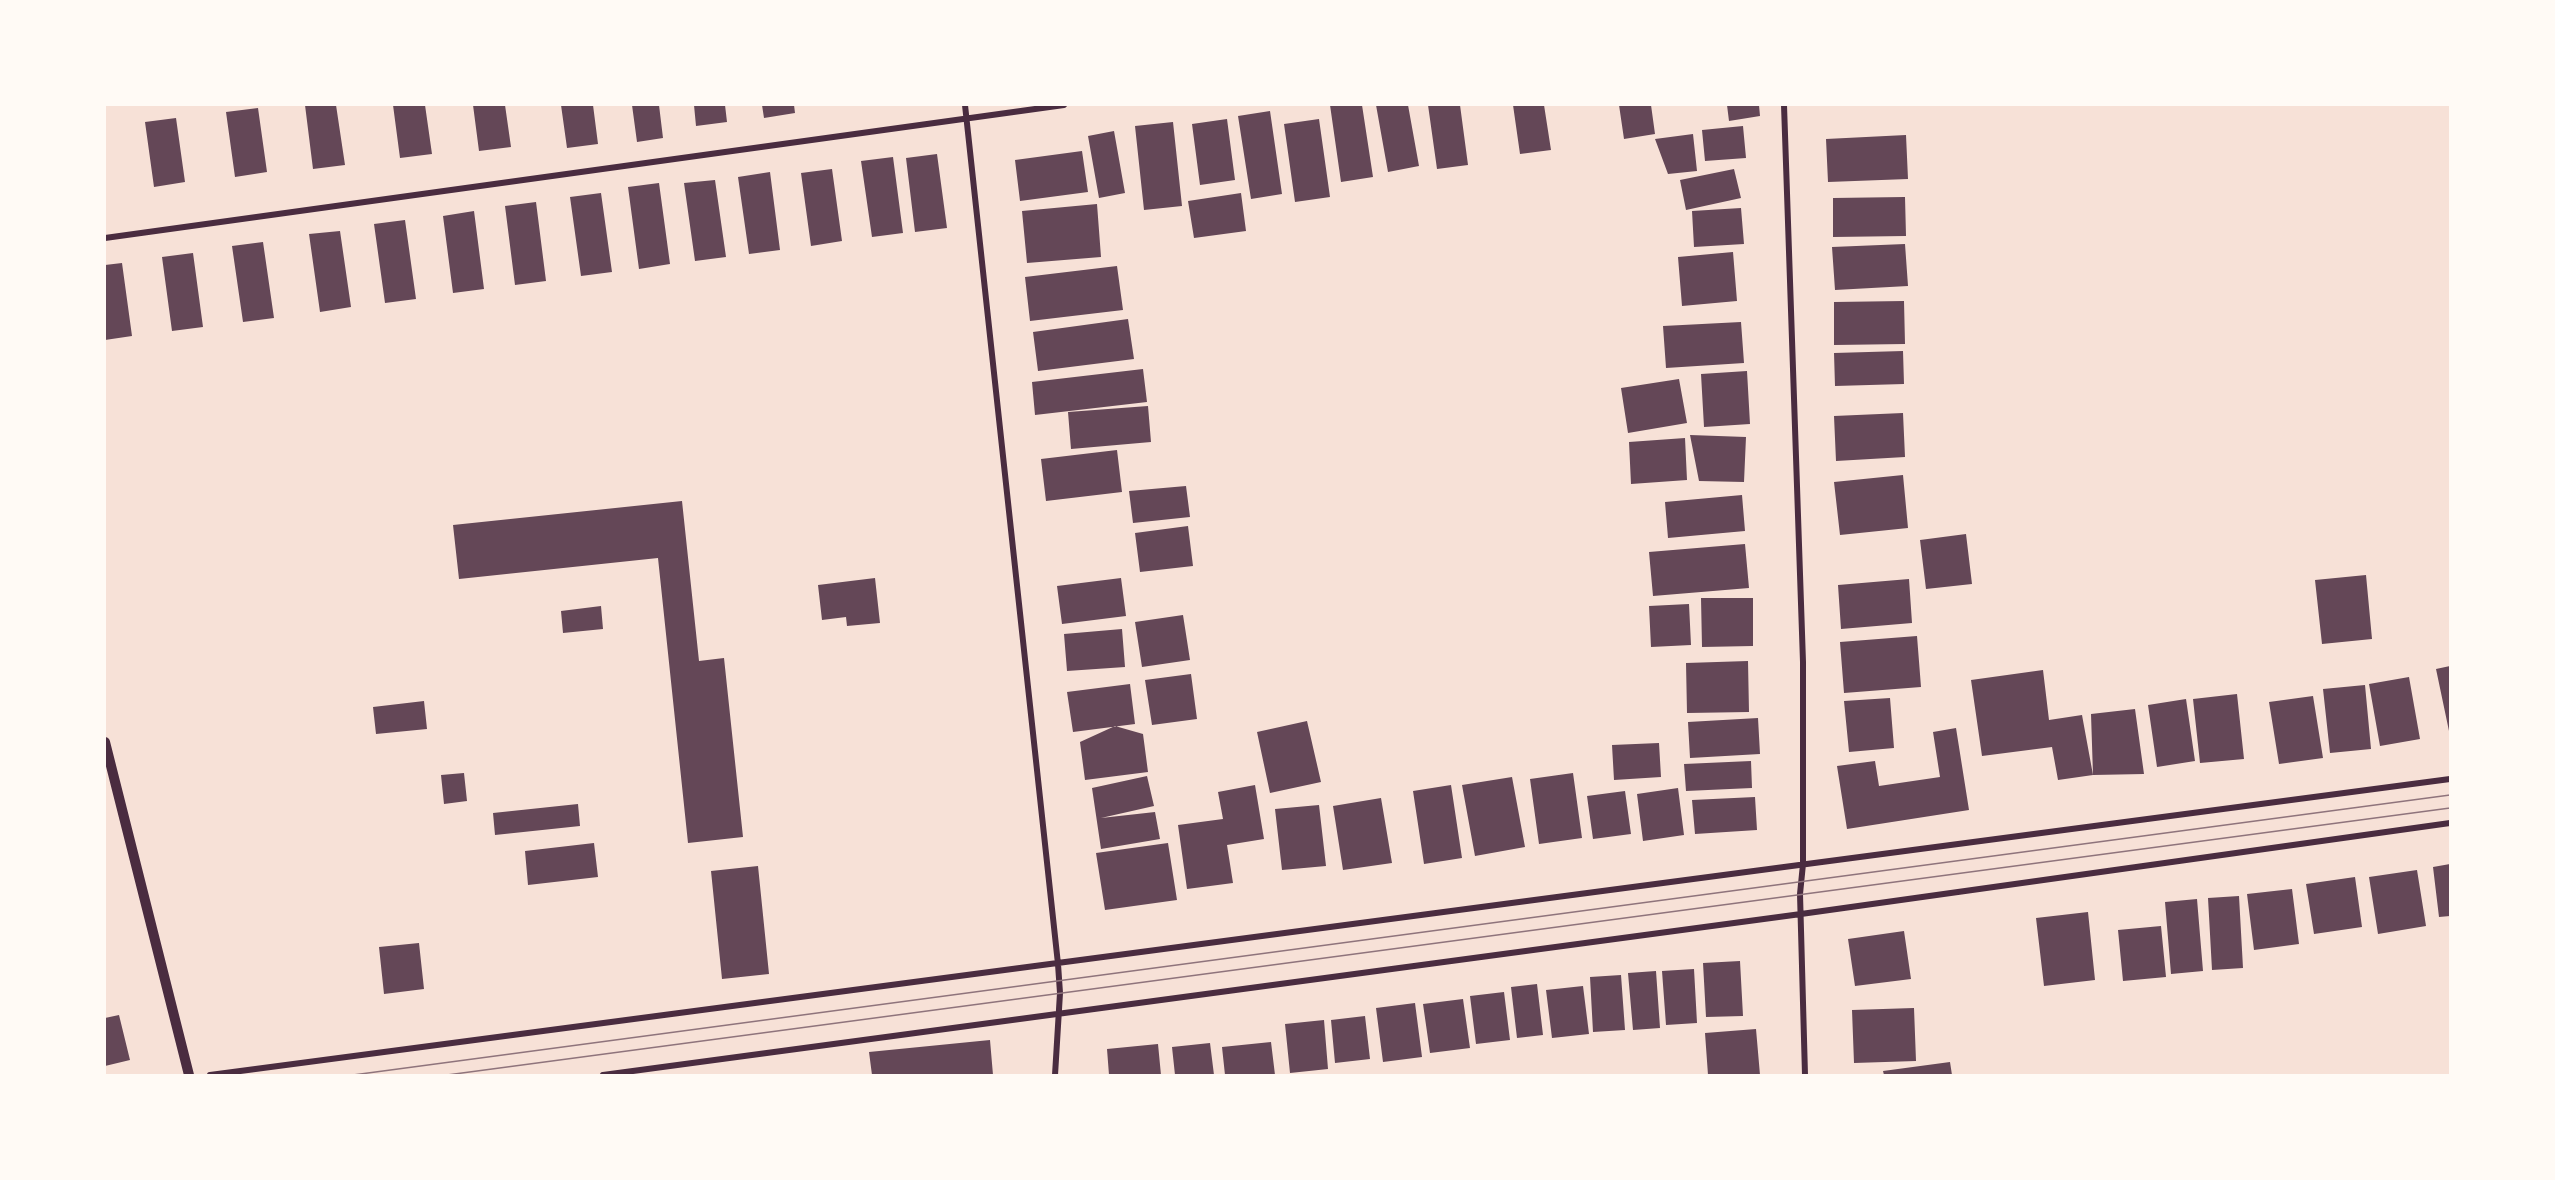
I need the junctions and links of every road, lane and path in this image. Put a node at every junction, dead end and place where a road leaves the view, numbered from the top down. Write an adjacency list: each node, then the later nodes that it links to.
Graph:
1 (965, 105): 4 (street)
2 (1064, 105): 4 (street)
3 (1784, 105): 9 (street)
4 (966, 119): 5 (street); 11 (street)
5 (105, 238)
6 (105, 742): 13 (street)
7 (2450, 780): 9 (street)
8 (2450, 823): 10 (street)
9 (1803, 864): 10 (street); 11 (street)
10 (1801, 914): 12 (street); 17 (street)
11 (1058, 964): 12 (street); 14 (street)
12 (1059, 1014): 15 (street); 16 (street)
13 (189, 1075)
14 (210, 1075)
15 (603, 1075)
16 (1055, 1075)
17 (1805, 1075)

